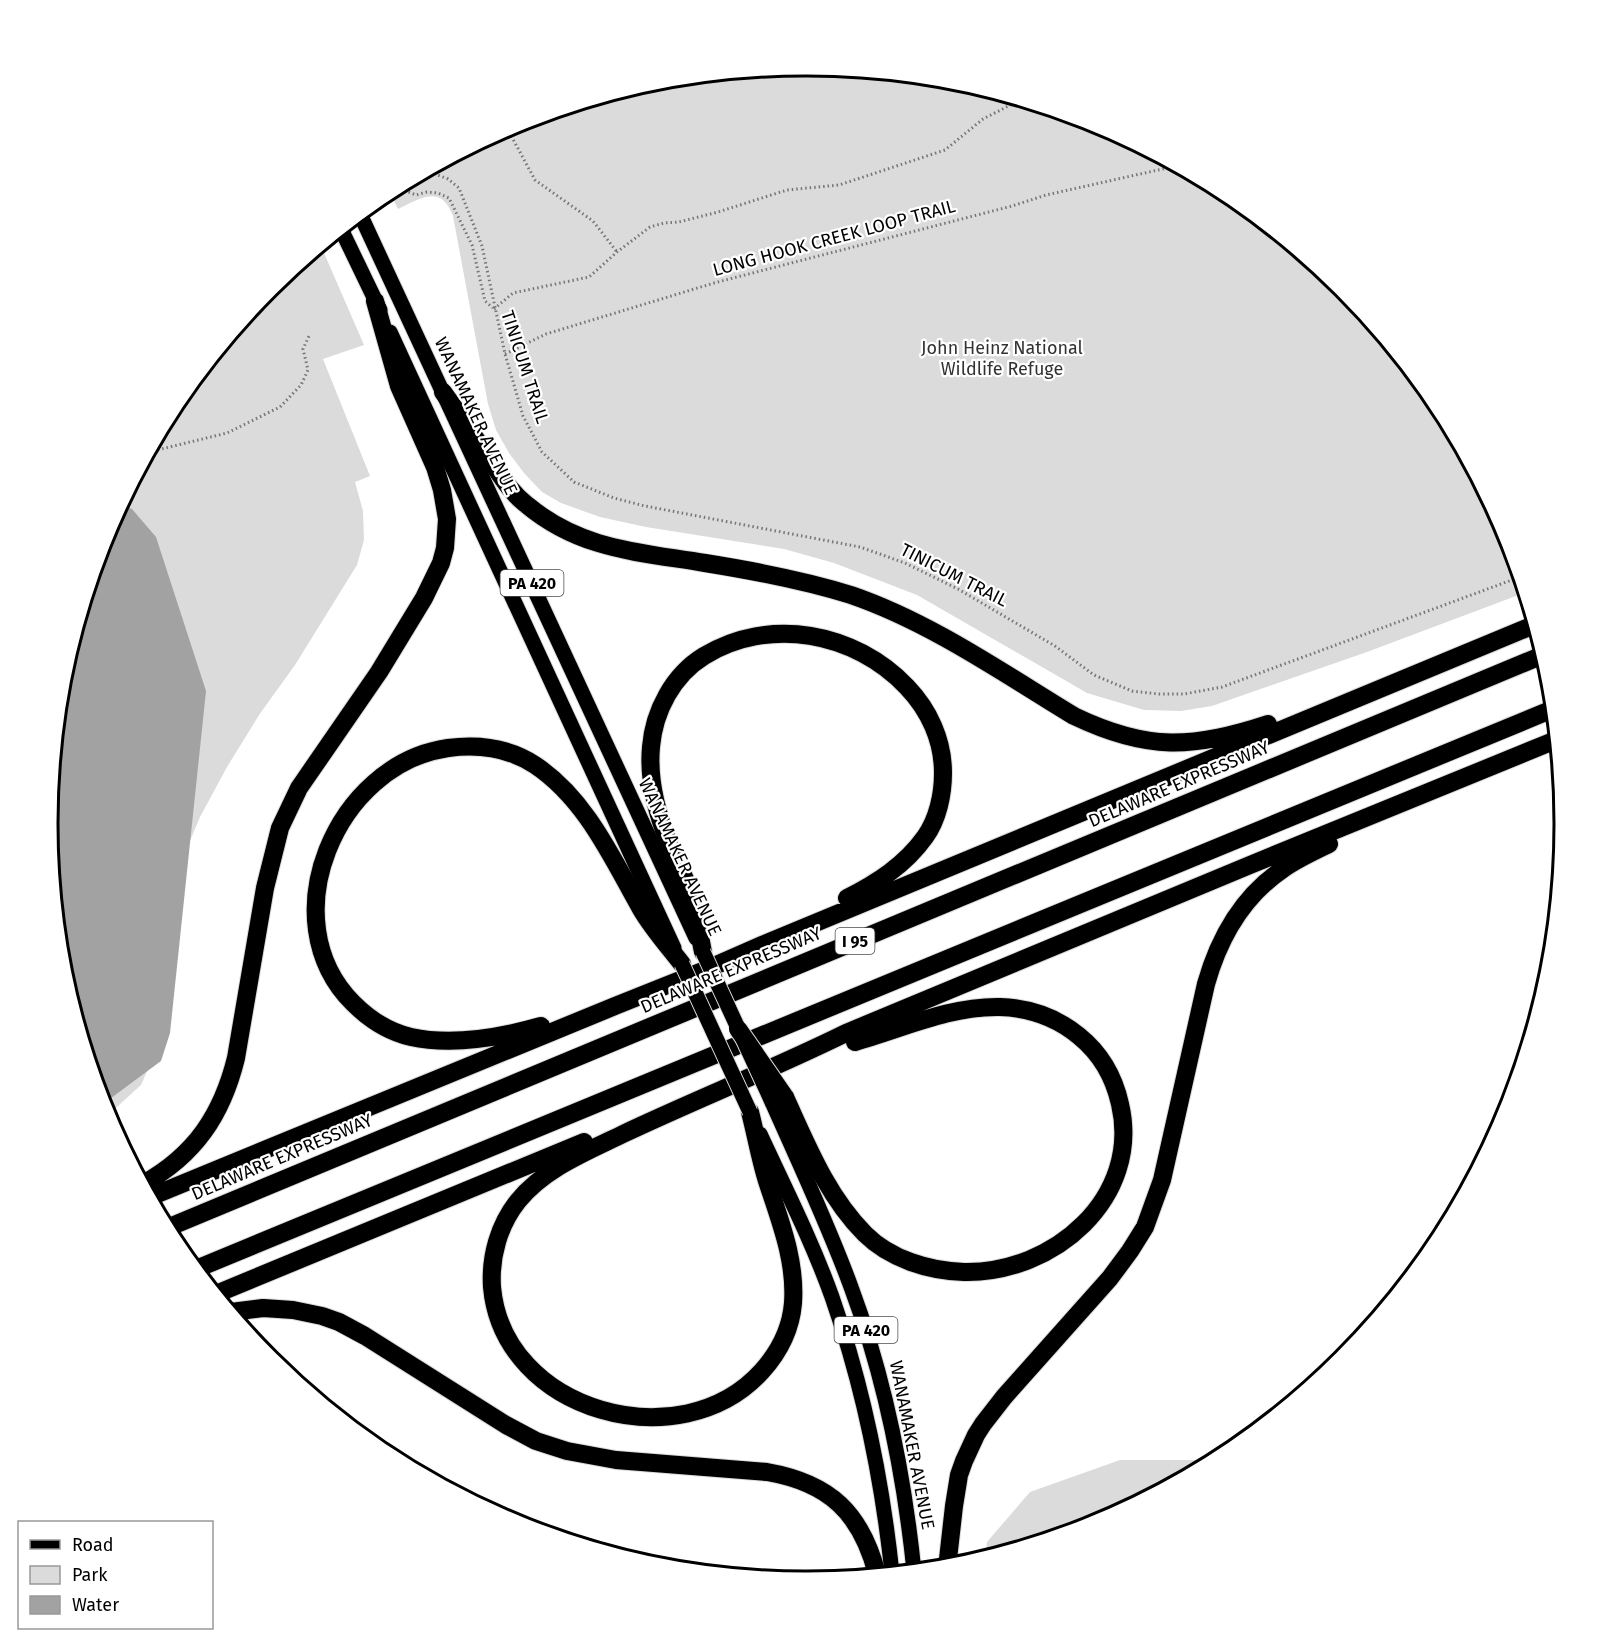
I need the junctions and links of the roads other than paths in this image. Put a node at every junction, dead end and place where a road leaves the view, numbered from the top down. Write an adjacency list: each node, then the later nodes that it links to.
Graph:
1 (363, 221): 4 (main road, WANAMAKER AVENUE / PA 420)
2 (344, 236): 3 (main road, PA 420)
3 (375, 301): 13 (main road, PA 420); 20 (highway)
4 (443, 392): 7 (highway); 12 (main road, WANAMAKER AVENUE / PA 420)
5 (1527, 628): 7 (highway)
6 (1535, 659): 22 (highway, DELAWARE EXPRESSWAY / I 95)
7 (1365, 695): 11 (highway)
8 (1545, 712): 23 (highway)
9 (1549, 743): 10 (highway)
10 (1390, 808): 16 (highway); 26 (highway)
11 (762, 945): 12 (highway); 14 (highway)
12 (703, 952): 15 (main road, WANAMAKER AVENUE / PA 420, bridge)
13 (682, 964): 14 (highway); 19 (main road, PA 420, bridge)
14 (615, 1006): 21 (highway)
15 (738, 1029): 17 (highway, bridge)
16 (801, 1056): 17 (highway); 18 (highway)
17 (778, 1100): 27 (main road, WANAMAKER AVENUE / PA 420)
18 (671, 1111): 19 (highway); 24 (highway)
19 (750, 1112): 28 (main road, PA 420)
20 (150, 1180)
21 (157, 1194)
22 (175, 1225)
23 (204, 1266)
24 (223, 1291)
25 (240, 1311): 29 (highway)
26 (947, 1558)
27 (913, 1563)
28 (891, 1566)
29 (875, 1567)

